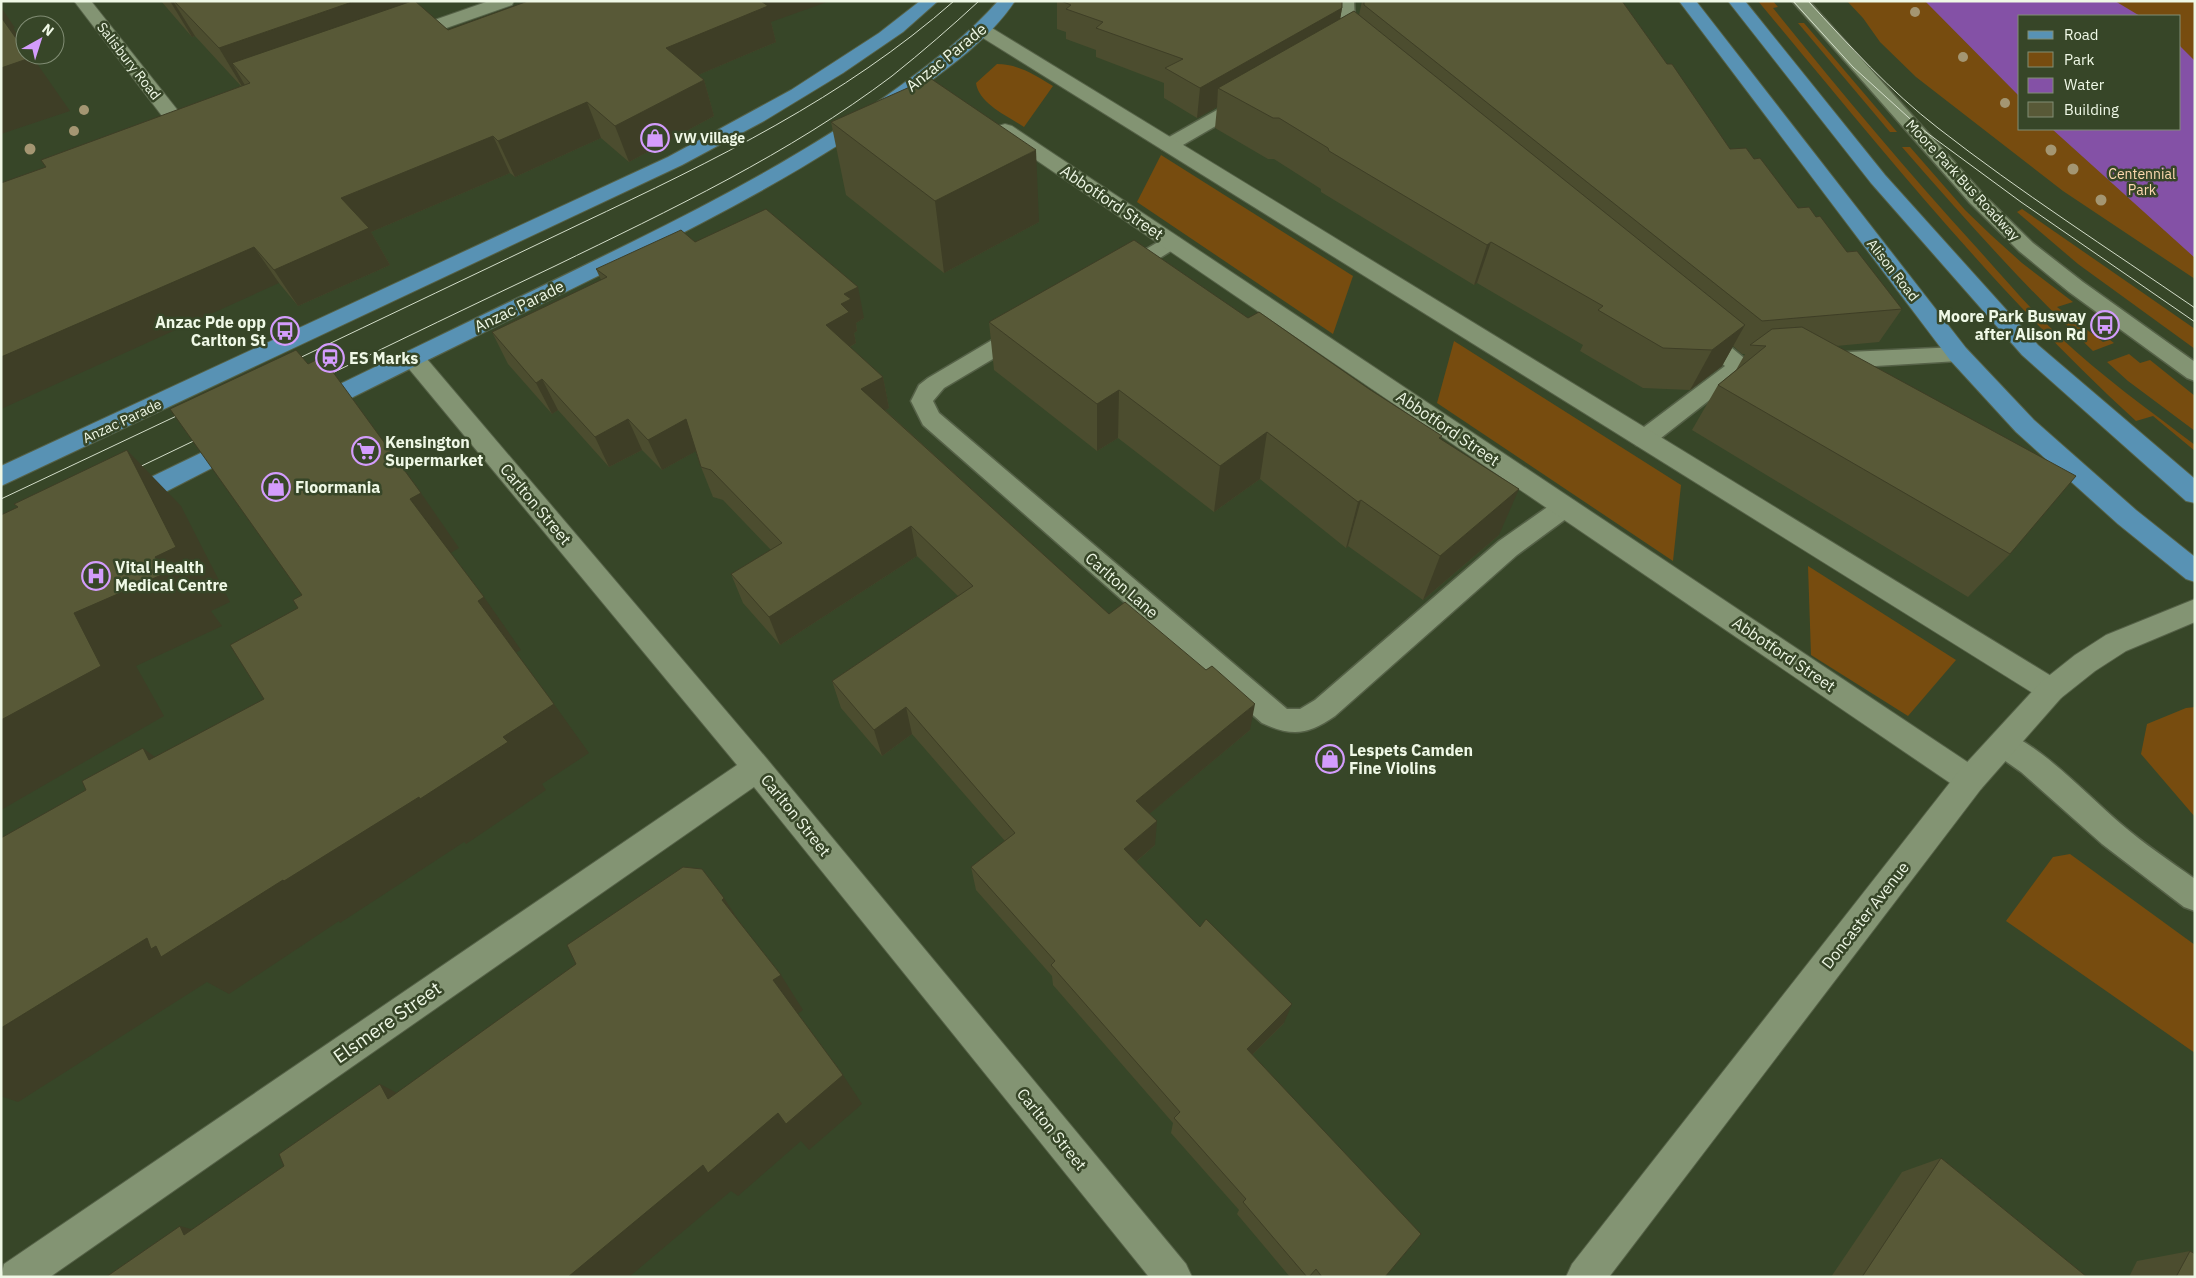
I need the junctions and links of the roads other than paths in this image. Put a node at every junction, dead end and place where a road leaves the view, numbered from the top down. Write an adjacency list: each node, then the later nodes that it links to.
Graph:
1 (82, 1): 15 (street, Salisbury Road)
2 (506, 1): 10 (street)
3 (930, 1): 31 (main road, Anzac Parade)
4 (1007, 1): 9 (main road, Anzac Parade)
5 (1346, 1): 11 (lane)
6 (1687, 1): 22 (main road, Alison Road)
7 (1736, 1): 32 (main road)
8 (1800, 1): 27 (lane, Moore Park Bus Roadway)
9 (981, 29): 12 (main road, Anzac Parade); 17 (street)
10 (388, 43)
11 (1367, 58)
12 (925, 76): 13 (street); 23 (main road, Anzac Parade)
13 (946, 90)
14 (1260, 93): 17 (lane)
15 (194, 113)
16 (985, 117): 18 (street, Abbotford Street)
17 (1168, 145): 30 (street)
18 (1172, 242): 19 (lane); 33 (street, Abbotford Street)
19 (1104, 283)
20 (1686, 322): 26 (lane)
21 (1037, 323): 33 (lane, Carlton Lane)
22 (1958, 354): 24 (lane); 35 (main road, Alison Road)
23 (413, 358): 28 (main road, Anzac Parade); 39 (street, Carlton Street)
24 (1806, 362)
25 (1777, 364): 26 (lane)
26 (1739, 366): 30 (lane)
27 (2195, 373)
28 (297, 415)
29 (261, 433): 34 (main road)
30 (1644, 439): 37 (street)
31 (1, 477)
32 (2195, 494)
33 (1565, 507): 40 (street, Abbotford Street)
34 (109, 509)
35 (2195, 572)
36 (2195, 610): 37 (street, Doncaster Avenue)
37 (2051, 690): 38 (street, Doncaster Avenue)
38 (2004, 744): 40 (street, Doncaster Avenue); 41 (lane)
39 (757, 768): 42 (street, Elsmere Street); 43 (street, Carlton Street)
40 (1970, 780): 44 (street, Doncaster Avenue)
41 (2195, 897)
42 (17, 1277)
43 (1173, 1277)
44 (1585, 1277)

